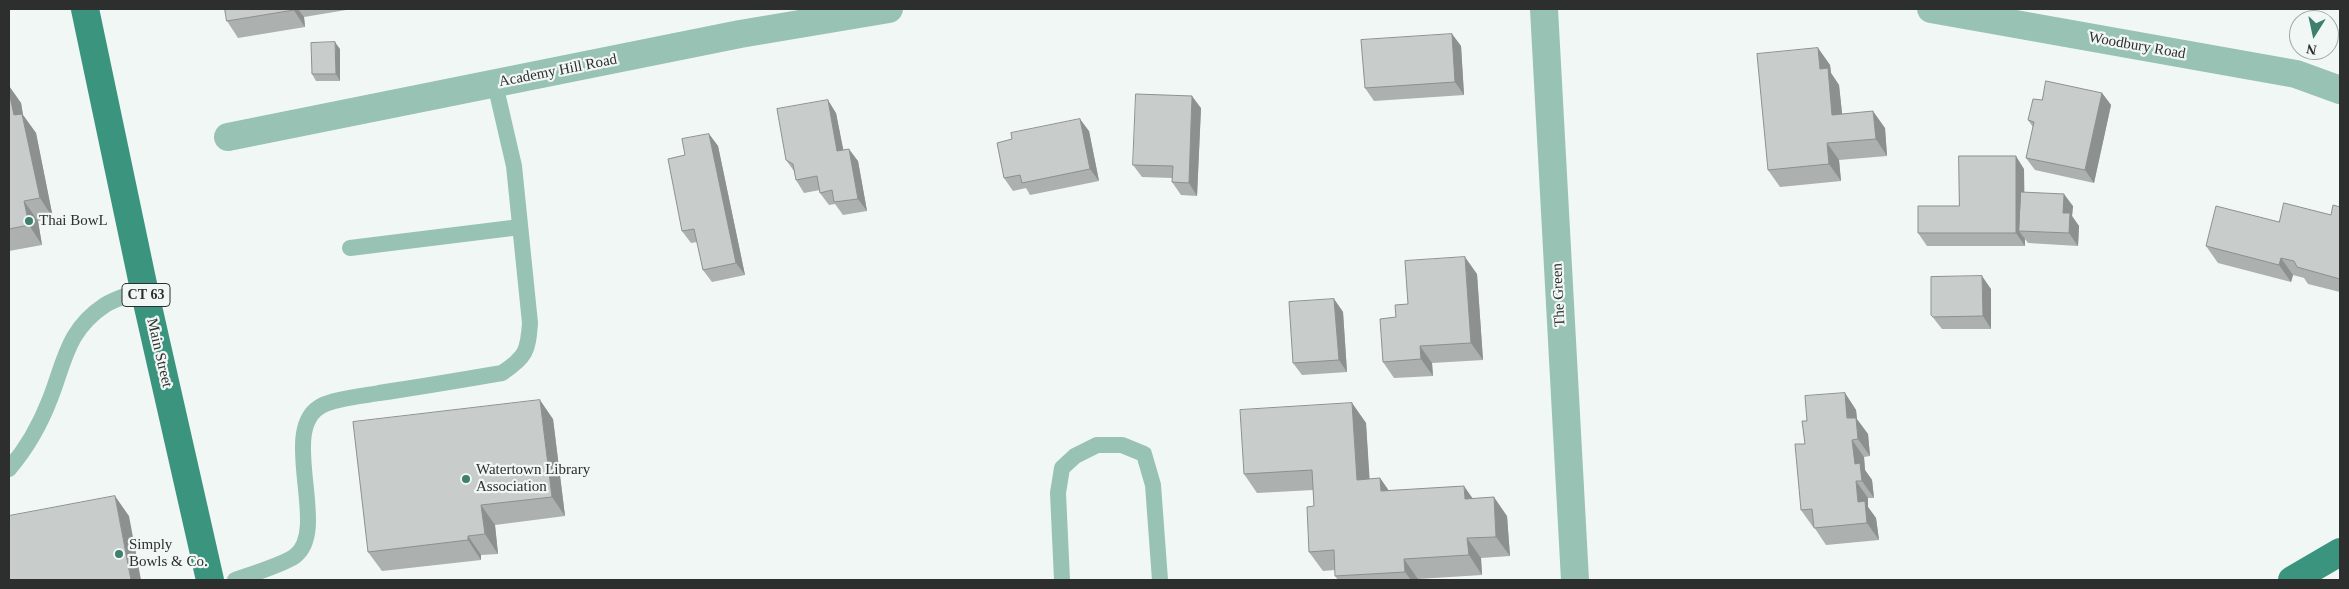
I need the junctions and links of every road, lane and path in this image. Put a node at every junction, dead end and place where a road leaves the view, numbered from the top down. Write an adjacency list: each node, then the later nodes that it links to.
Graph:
1 (85, 9): 10 (main road, Main Street / CT 63)
2 (889, 9): 5 (street, Academy Hill Road)
3 (1544, 9): 17 (street, The Green)
4 (1931, 9): 6 (street, Woodbury Road)
5 (495, 84): 7 (street, Academy Hill Road); 8 (lane)
6 (2340, 90)
7 (228, 137)
8 (520, 227): 9 (lane); 14 (lane)
9 (350, 248)
10 (144, 289): 11 (lane); 13 (main road, Main Street / CT 63)
11 (9, 469)
12 (2340, 552): 18 (main road)
13 (210, 580)
14 (236, 580)
15 (1062, 580): 16 (lane)
16 (1160, 580)
17 (1575, 580)
18 (2292, 580)

